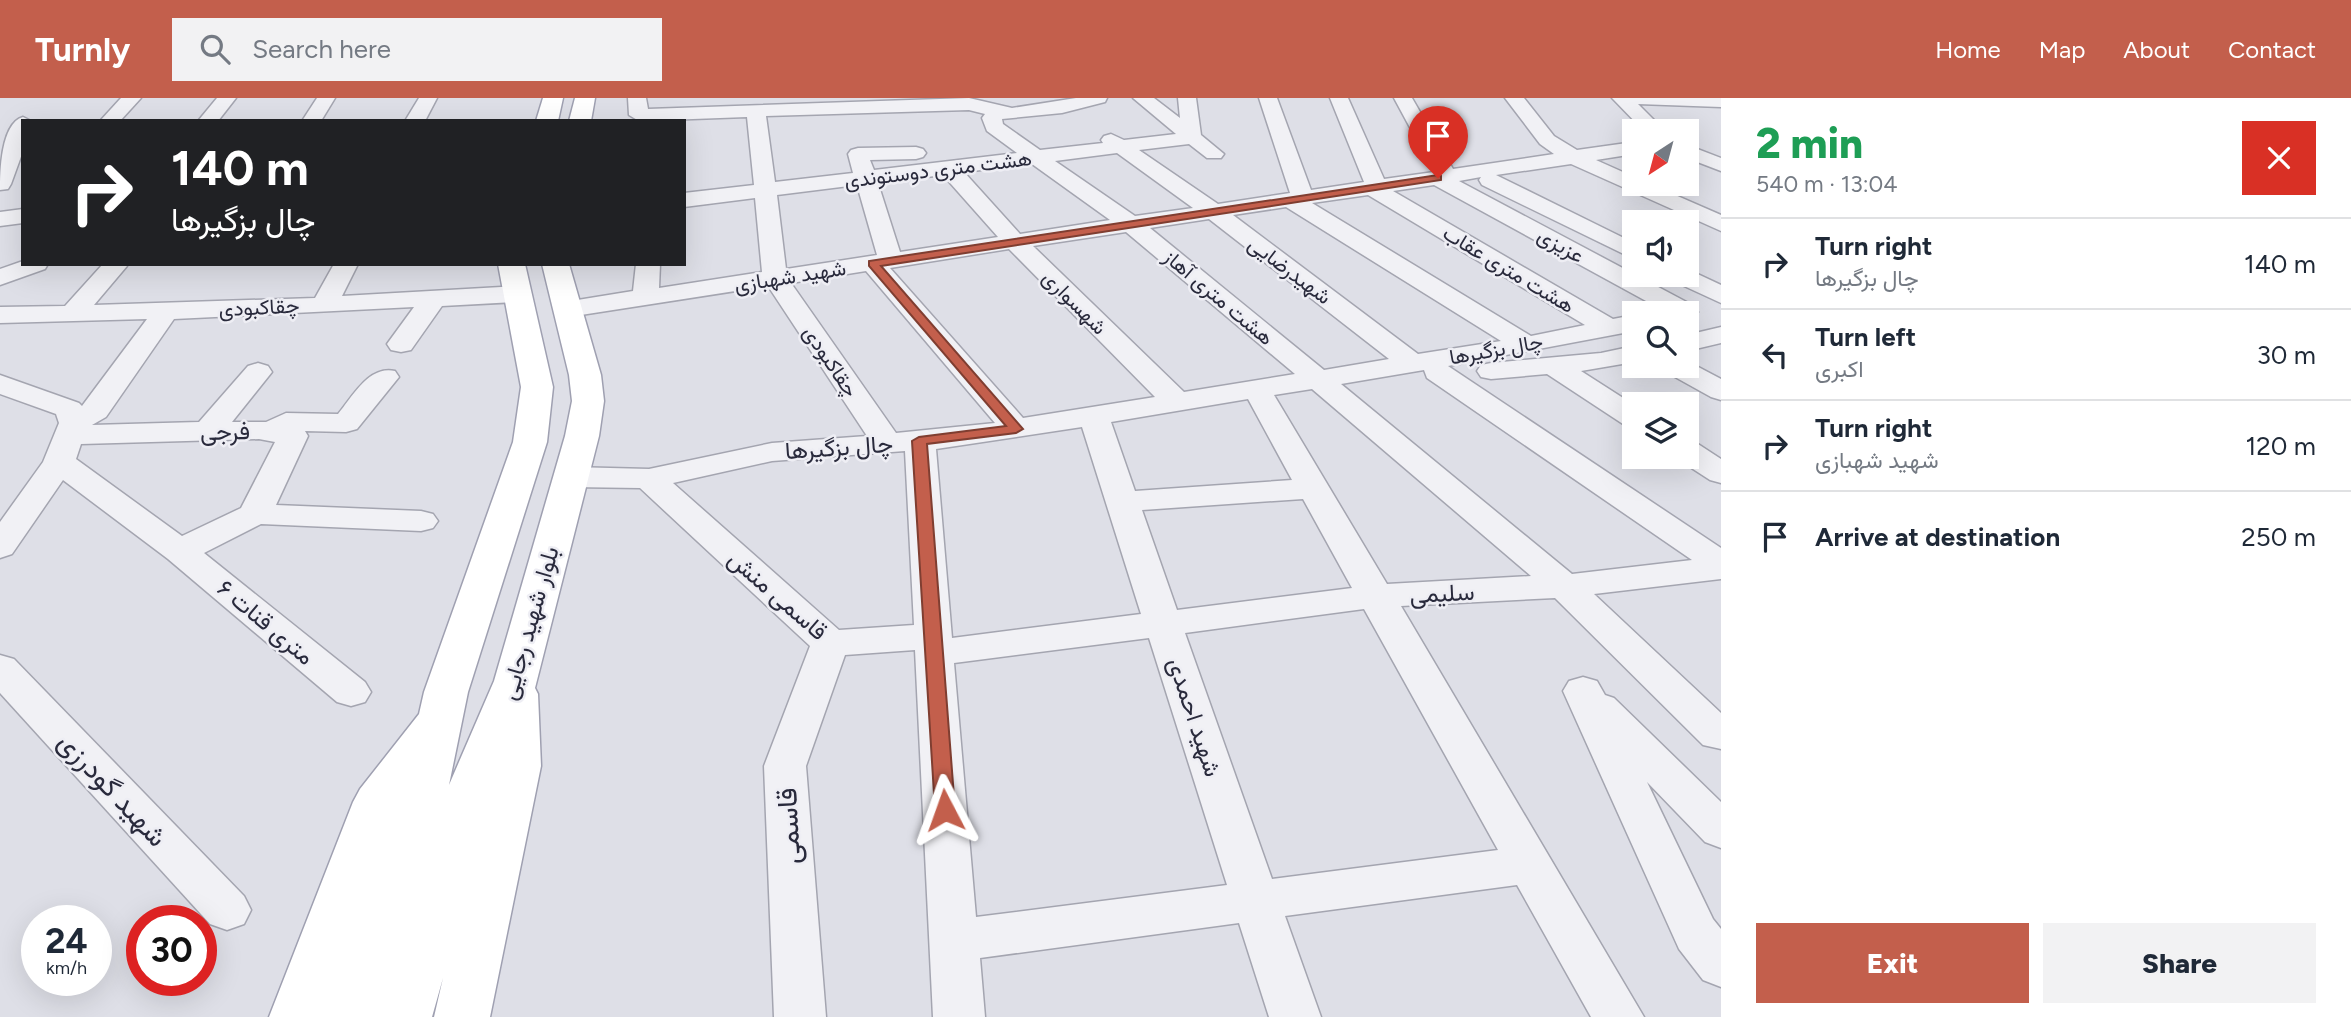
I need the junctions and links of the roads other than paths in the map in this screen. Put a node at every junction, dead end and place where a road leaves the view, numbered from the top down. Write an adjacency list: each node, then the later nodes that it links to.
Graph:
1 (132, 98): 22 (street)
2 (227, 98): 23 (street)
3 (326, 98): 24 (street)
4 (428, 98): 25 (street)
5 (553, 98): 26 (main road)
6 (586, 98): 27 (main road)
7 (1098, 98): 19 (street)
8 (1142, 98): 30 (street)
9 (1187, 98): 30 (street)
10 (1268, 98): 49 (street)
11 (1339, 98): 46 (street)
12 (1403, 98): 43 (street)
13 (1514, 98): 39 (street)
14 (1623, 98): 15 (street); 28 (street)
15 (1721, 101)
16 (971, 104): 17 (street); 19 (street); 34 (street, هشت متری آهاز)
17 (832, 105): 20 (street); 36 (street)
18 (638, 106): 21 (street)
19 (1062, 107): 33 (street, شهیدرضایی)
20 (756, 111): 21 (street); 47 (street)
21 (660, 118)
22 (111, 119)
23 (209, 119)
24 (312, 119)
25 (416, 119)
26 (548, 119)
27 (581, 119)
28 (1644, 119)
29 (21, 129): 45 (street)
30 (1192, 138): 33 (street, هشت متری دوستوندی); 37 (street)
31 (1699, 139): 32 (street)
32 (1710, 139)
33 (1119, 146): 34 (street, هشت متری دوستوندی); 50 (street, شهیدرضایی)
34 (1025, 150): 36 (street); 41 (street, هشت متری دوستوندی); 54 (street, هشت متری آهاز)
35 (1622, 150): 39 (street, شهید شهبازی)
36 (858, 154): 44 (street)
37 (1214, 154)
38 (1699, 156): 40 (street)
39 (1573, 157): 42 (street, شهید شهبازی); 53 (street)
40 (1721, 165)
41 (948, 167): 44 (street, هشت متری دوستوندی); 55 (street, شهسواری)
42 (1474, 172): 43 (street, شهید شهبازی); 56 (street)
43 (1443, 177): 46 (street, شهید شهبازی); 70 (street, عزیزی)
44 (866, 179): 47 (street, هشت متری دوستوندی); 57 (street)
45 (0, 184)
46 (1375, 188): 49 (street, شهید شهبازی); 78 (street, هشت متری عقاب)
47 (765, 190): 48 (street, هشت متری دوستوندی); 64 (street)
48 (686, 200)
49 (1298, 200): 50 (street, شهید شهبازی); 82 (street)
50 (1214, 212): 54 (street, شهید شهبازی); 85 (street, شهیدرضایی)
51 (21, 216): 52 (street)
52 (0, 219)
53 (1721, 224)
54 (1132, 225): 55 (street, شهید شهبازی); 89 (street, هشت متری آهاز)
55 (1015, 242): 57 (street, شهید شهبازی); 93 (street, شهسواری)
56 (1622, 246)
57 (882, 262): 64 (street, شهید شهبازی); 96 (street)
58 (31, 266): 63 (street)
59 (115, 266): 76 (street)
60 (344, 266): 71 (street)
61 (556, 266): 73 (main road, بلوار شهید رجایی)
62 (648, 266): 68 (street)
63 (0, 278)
64 (775, 278): 68 (street, شهید شهبازی); 100 (street, چقاکبودی)
65 (514, 279): 69 (street, چقاکبودی); 120 (main road)
66 (1699, 284): 67 (street)
67 (1721, 295)
68 (645, 298): 73 (street, شهید شهبازی)
69 (435, 299): 71 (street, چقاکبودی); 81 (street)
70 (1662, 301)
71 (325, 303): 75 (street, چقاکبودی)
72 (1721, 305): 74 (street)
73 (568, 309): 103 (main road, بلوار شهید رجایی)
74 (1699, 310)
75 (166, 311): 76 (street, چقاکبودی); 99 (street)
76 (73, 313): 77 (street, چقاکبودی)
77 (0, 315)
78 (1622, 325): 82 (street, چال بزگیرها)
79 (1721, 335): 80 (street)
80 (1699, 340)
81 (401, 344)
82 (1527, 345): 85 (street, چال بزگیرها)
83 (1622, 356): 84 (street, چال بزگیرها)
84 (1553, 366): 85 (street, چال بزگیرها); 94 (street)
85 (1425, 367): 89 (street, چال بزگیرها); 111 (street, شهیدرضایی)
86 (258, 372): 97 (street)
87 (385, 377): 98 (street)
88 (1698, 378): 92 (street)
89 (1319, 380): 91 (street, چال بزگیرها); 112 (street, هشت متری آهاز)
90 (0, 384): 99 (street, ۶ متری قنات)
91 (1257, 390): 93 (street, چال بزگیرها); 105 (street)
92 (1721, 391)
93 (1178, 403): 95 (street, چال بزگیرها)
94 (1622, 410)
95 (1094, 417): 96 (street, چال بزگیرها); 106 (street, شهید احمدی)
96 (1016, 429): 100 (street, چال بزگیرها)
97 (208, 431): 98 (street, فرجی); 99 (street, فرجی)
98 (271, 432): 107 (street, فرجی)
99 (68, 440): 109 (street); 110 (street, ۶ متری قنات)
100 (903, 442): 104 (street, چال بزگیرها); 116 (street)
101 (1699, 459): 102 (street)
102 (1721, 473)
103 (571, 477): 104 (street, چال بزگیرها); 118 (main road, بلوار شهید رجایی)
104 (649, 479): 115 (street, قاسمی منش)
105 (1314, 488): 106 (street); 113 (street)
106 (1123, 502): 114 (street, شهید احمدی)
107 (255, 514): 108 (street); 110 (street)
108 (422, 520)
109 (0, 547)
110 (180, 551): 119 (street, ۶ متری قنات)
111 (1721, 566): 112 (street, سلیمی)
112 (1564, 586): 113 (street, سلیمی); 121 (street, هشت متری آهاز)
113 (1378, 596): 114 (street, سلیمی); 123 (street)
114 (1164, 625): 116 (street, سلیمی); 124 (street, شهید احمدی)
115 (830, 643): 116 (street, قاسمی منش); 132 (street, قاسمی)
116 (934, 645): 126 (street)
117 (0, 668): 125 (street, شهید گودرزی)
118 (516, 681): 130 (main road, بلوار شهید رجایی); 131 (main road)
119 (351, 692)
120 (441, 713): 128 (main road); 129 (main road)
121 (1721, 734)
122 (1721, 830): 127 (street)
123 (1531, 864): 124 (street); 135 (street)
124 (1256, 901): 126 (street); 134 (street, شهید احمدی)
125 (227, 910)
126 (954, 941): 133 (street)
127 (1721, 965)
128 (297, 1017)
129 (353, 1017)
130 (404, 1017)
131 (462, 1017)
132 (800, 1017)
133 (959, 1017)
134 (1295, 1017)
135 (1618, 1017)

